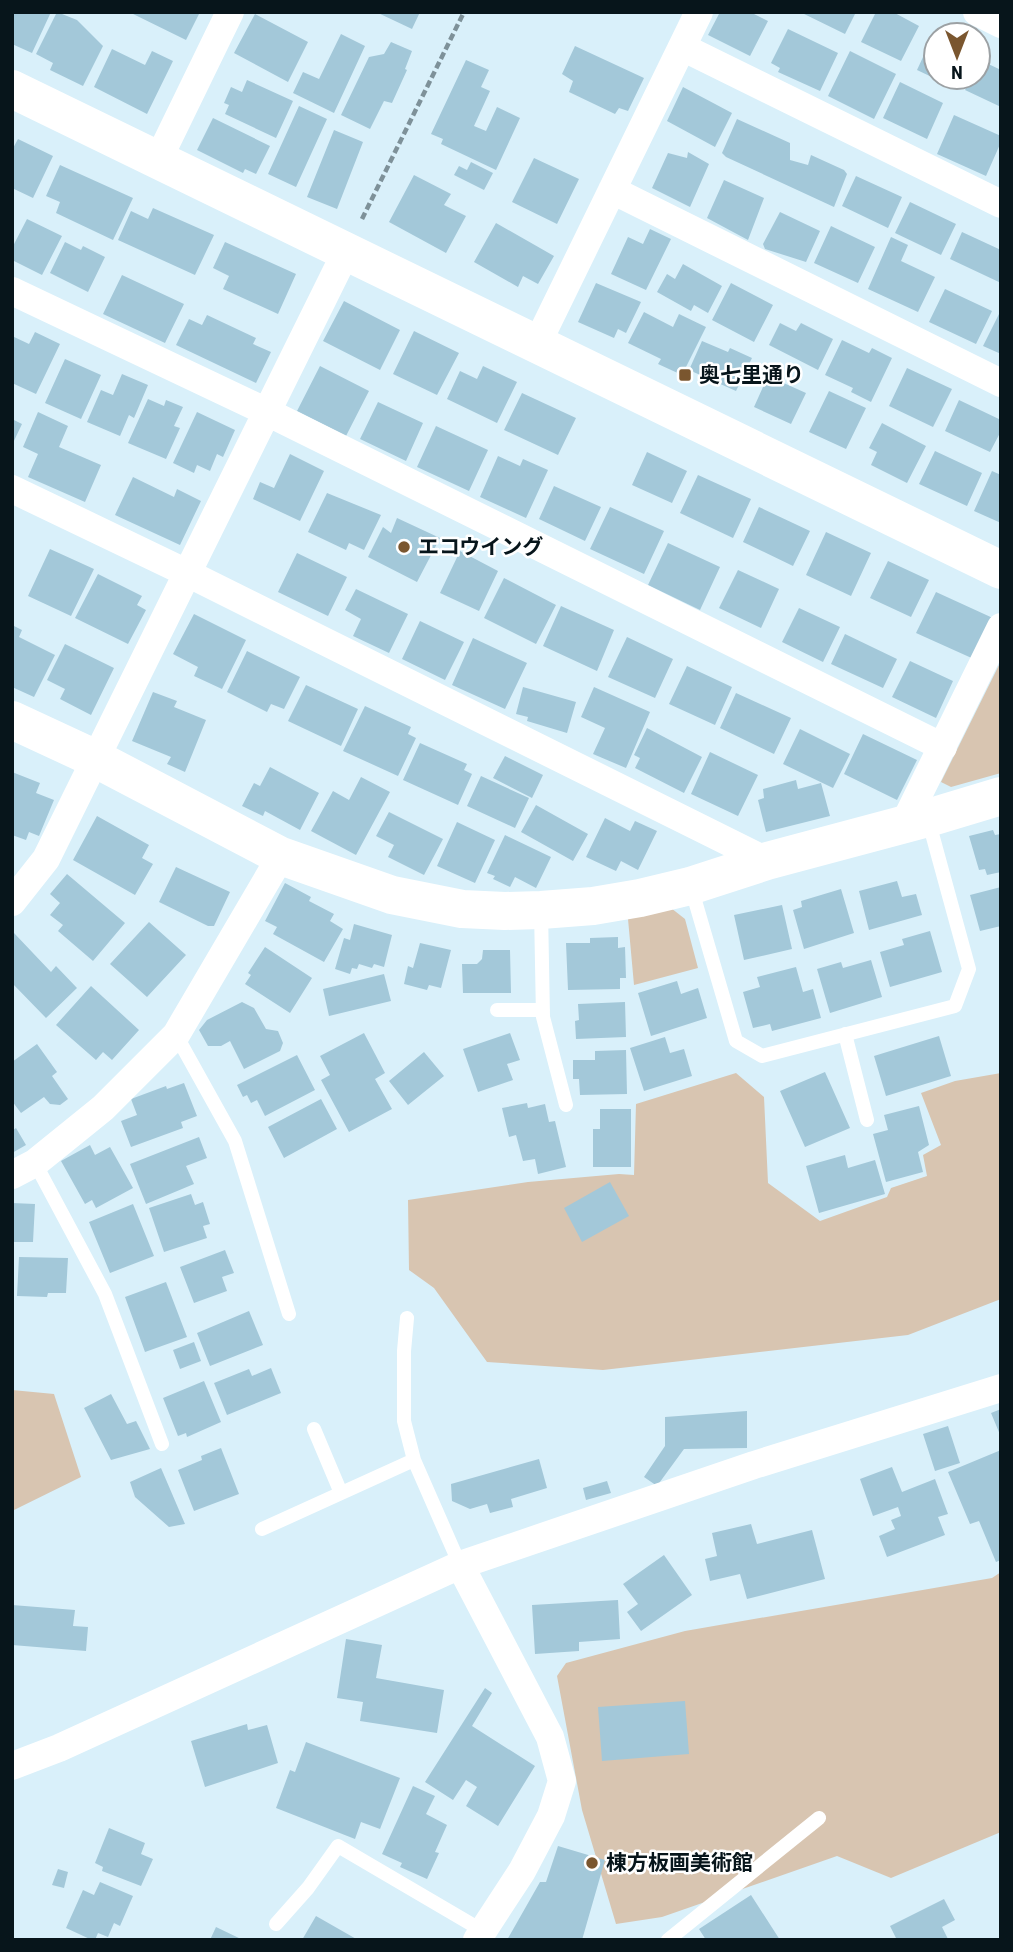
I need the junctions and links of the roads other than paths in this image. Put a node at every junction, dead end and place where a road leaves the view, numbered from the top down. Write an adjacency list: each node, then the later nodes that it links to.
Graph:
1 (230, 12): 7 (street)
2 (699, 12): 5 (street)
3 (977, 12): 4 (street)
4 (1001, 24)
5 (682, 47): 8 (street); 9 (street)
6 (12, 89): 7 (street)
7 (158, 160): 10 (street)
8 (612, 190): 12 (street); 13 (street)
9 (1001, 204)
10 (346, 252): 12 (street); 14 (street)
11 (12, 291): 14 (street)
12 (537, 344): 16 (street)
13 (1001, 383)
14 (267, 412): 17 (street); 20 (street)
15 (12, 489): 17 (street)
16 (1001, 570)
17 (187, 573): 21 (street); 25 (street)
18 (1001, 628): 20 (street)
19 (12, 720): 21 (street)
20 (943, 747): 23 (street)
21 (96, 759): 24 (street); 27 (street)
22 (1001, 796): 23 (street)
23 (916, 821): 25 (street); 31 (lane)
24 (281, 856): 28 (street); 32 (street)
25 (767, 860): 26 (street)
26 (690, 886): 28 (street); 31 (lane)
27 (12, 902)
28 (541, 910): 30 (lane)
29 (497, 1010): 30 (lane)
30 (544, 1010): 33 (lane)
31 (845, 1034): 34 (lane)
32 (176, 1035): 35 (street); 36 (lane)
33 (566, 1105)
34 (867, 1120)
35 (24, 1169): 40 (lane)
36 (289, 1314)
37 (407, 1318): 41 (lane)
38 (1001, 1388): 44 (street)
39 (314, 1429): 42 (lane)
40 (162, 1444)
41 (414, 1460): 42 (lane); 44 (lane)
42 (341, 1493): 43 (lane)
43 (262, 1530)
44 (460, 1565): 45 (street); 48 (street)
45 (12, 1766)
46 (819, 1818): 49 (lane)
47 (276, 1924): 48 (lane)
48 (480, 1935)
49 (668, 1940)

